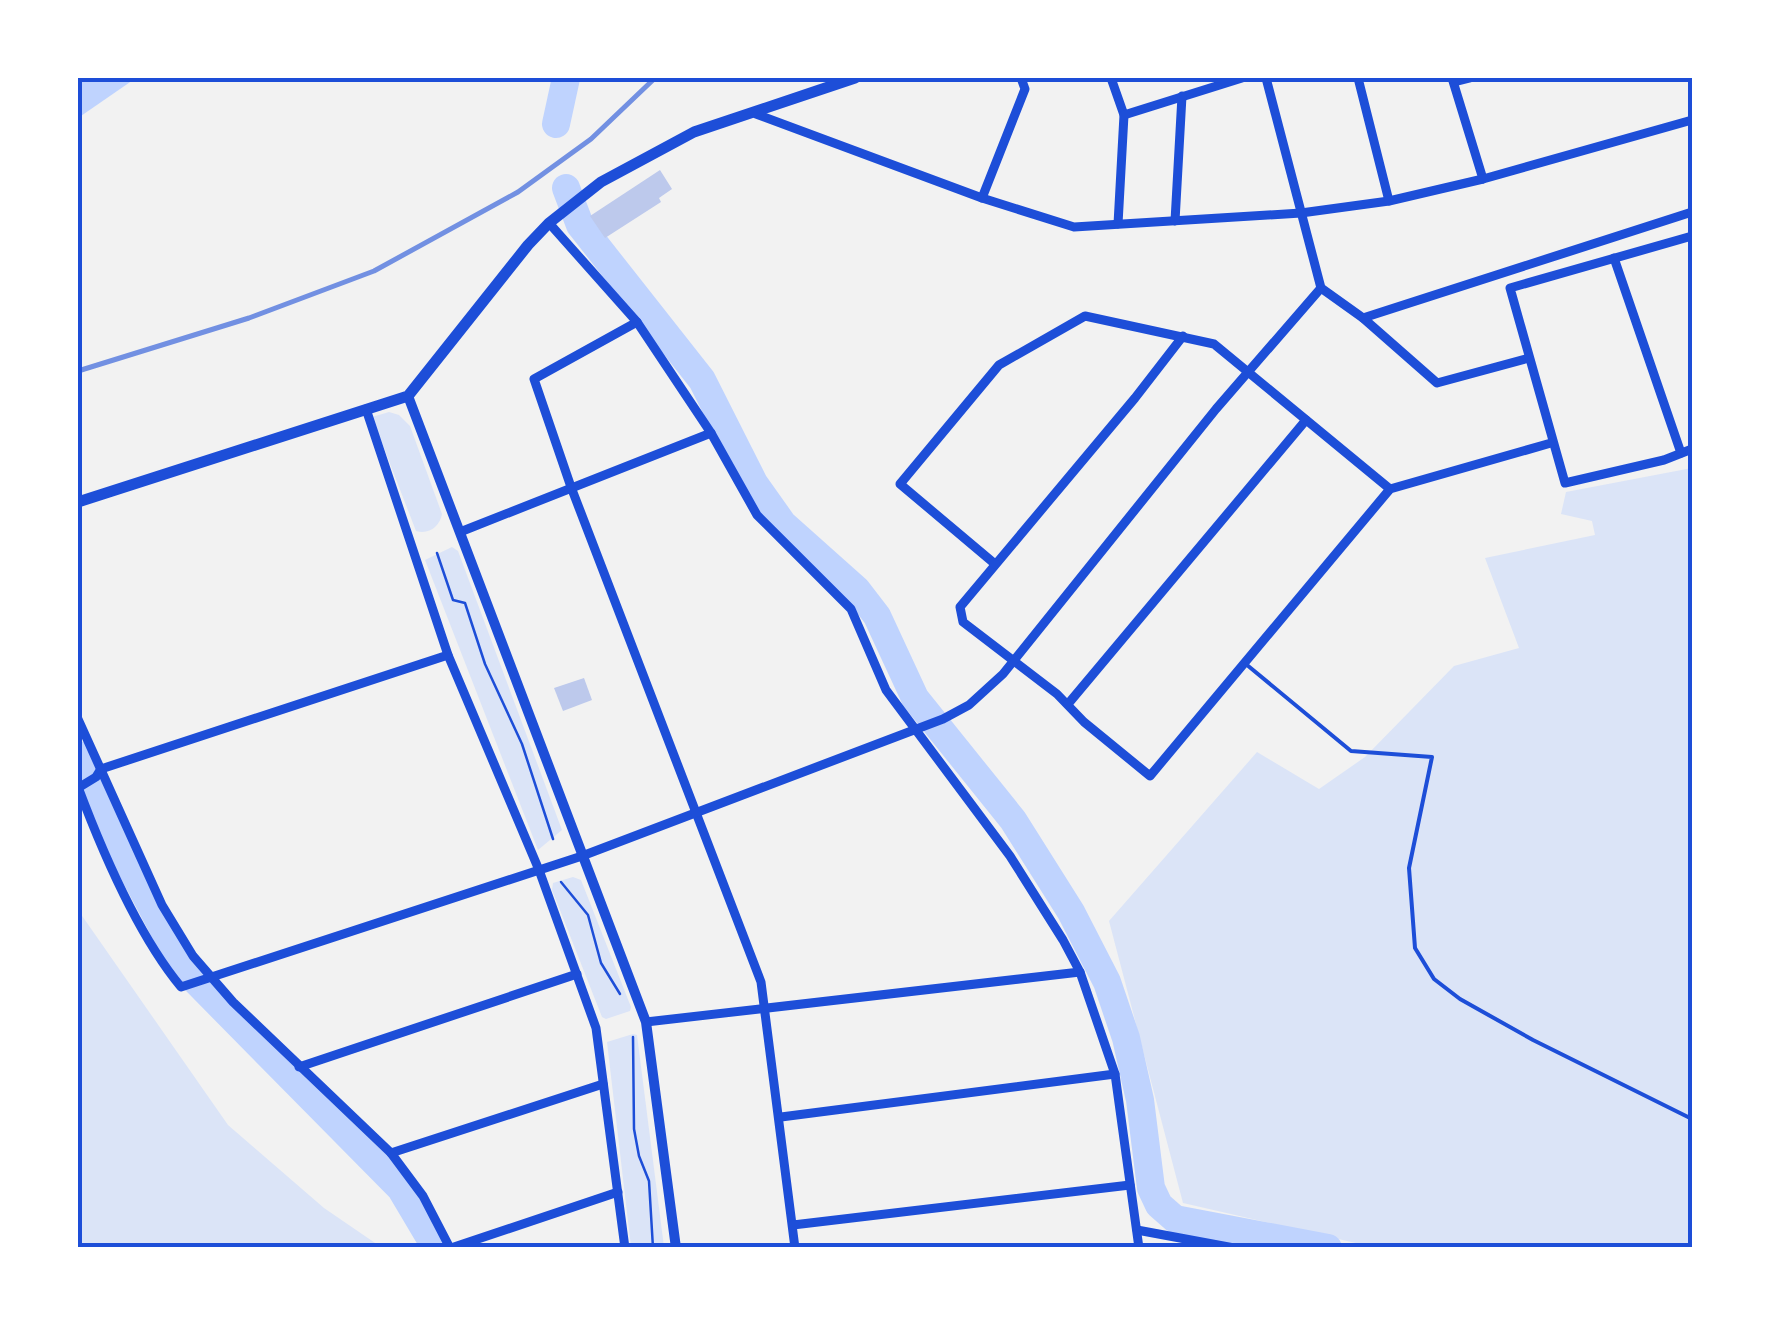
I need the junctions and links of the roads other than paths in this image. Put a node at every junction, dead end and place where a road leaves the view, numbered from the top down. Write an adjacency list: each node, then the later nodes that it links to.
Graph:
1 (855, 78): 10 (main road)
2 (1021, 78): 14 (street)
3 (1111, 78): 11 (street)
4 (1242, 78): 9 (street)
5 (1266, 78): 17 (street)
6 (1358, 78): 15 (street)
7 (1470, 78): 8 (street)
8 (1453, 80): 13 (street)
9 (1182, 96): 11 (street); 18 (street)
10 (756, 114): 14 (street); 19 (main road)
11 (1124, 114): 20 (street)
12 (1692, 120): 13 (street)
13 (1483, 180): 15 (street)
14 (982, 198): 20 (street)
15 (1390, 201): 17 (street)
16 (1692, 212): 24 (street)
17 (1301, 213): 18 (street); 23 (street)
18 (1176, 221): 20 (street)
19 (550, 223): 25 (street); 29 (main road)
20 (1118, 224)
21 (1692, 236): 22 (street)
22 (1614, 258): 27 (street); 35 (street)
23 (1321, 288): 24 (street); 28 (street)
24 (1363, 318): 27 (street)
25 (637, 322): 32 (street); 36 (street)
26 (1183, 336): 28 (street); 40 (street); 40 (street)
27 (1529, 358): 33 (street)
28 (1247, 372): 31 (street); 45 (street)
29 (408, 396): 30 (main road); 39 (street)
30 (366, 409): 38 (main road); 41 (street)
31 (1306, 420): 37 (street); 43 (street)
32 (711, 433): 36 (street); 45 (street)
33 (1551, 442): 35 (street); 37 (street)
34 (1692, 450): 35 (street)
35 (1681, 453)
36 (571, 487): 39 (street); 48 (street)
37 (1390, 490): 42 (street)
38 (78, 502)
39 (460, 532): 49 (street)
40 (994, 564): 43 (street)
41 (448, 655): 46 (street); 50 (street)
42 (1245, 663): 43 (street); 60 (lane)
43 (1068, 704)
44 (78, 719): 46 (street)
45 (920, 727): 48 (street); 51 (street)
46 (99, 773): 47 (street); 53 (street)
47 (78, 788): 53 (street)
48 (695, 812): 49 (street); 54 (street)
49 (582, 856): 50 (street); 55 (street)
50 (538, 870): 52 (street); 53 (street)
51 (1080, 972): 54 (street); 57 (street)
52 (576, 974): 56 (street); 58 (street)
53 (206, 977): 56 (street)
54 (765, 1009): 55 (street); 59 (street)
55 (646, 1022): 68 (street)
56 (299, 1067): 61 (street)
57 (1115, 1074): 59 (street); 62 (street)
58 (603, 1084): 61 (street); 63 (street)
59 (781, 1118): 64 (street)
60 (1692, 1119)
61 (392, 1154): 66 (street)
62 (1130, 1185): 64 (street); 65 (street)
63 (618, 1192): 66 (street); 67 (street)
64 (792, 1225): 69 (street)
65 (1137, 1230): 70 (street); 71 (street)
66 (450, 1248)
67 (625, 1248)
68 (676, 1248)
69 (795, 1248)
70 (1138, 1248)
71 (1234, 1248)

